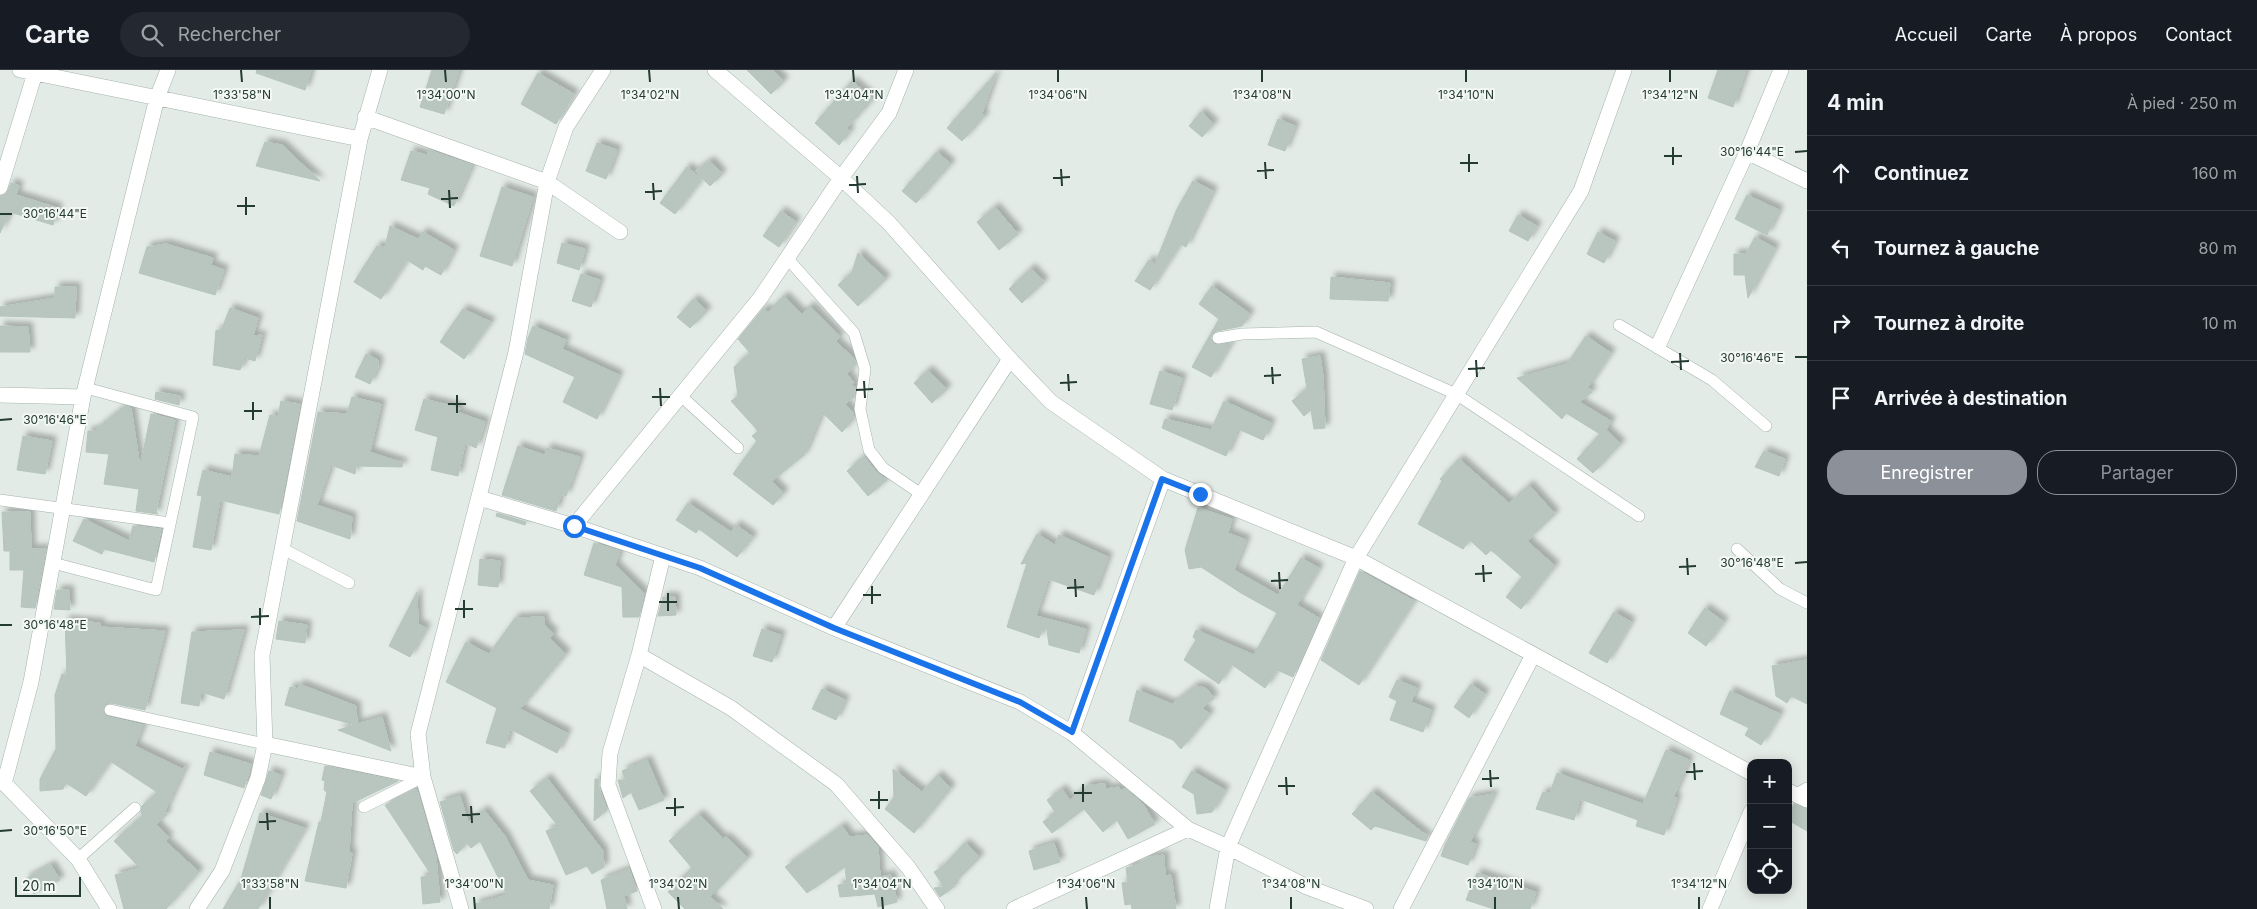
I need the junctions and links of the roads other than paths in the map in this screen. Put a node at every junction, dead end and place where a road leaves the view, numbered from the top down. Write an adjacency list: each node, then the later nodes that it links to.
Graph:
1 (20, 70): 9 (street)
2 (168, 70): 10 (street)
3 (380, 70): 11 (street)
4 (603, 70): 16 (street)
5 (714, 70): 14 (street)
6 (906, 70): 14 (street)
7 (1624, 70): 25 (street)
8 (1781, 70): 13 (street)
9 (35, 73): 10 (street); 17 (street)
10 (157, 98): 12 (street); 24 (street)
11 (365, 118): 12 (street); 16 (street)
12 (360, 140): 38 (street)
13 (1747, 152): 15 (street); 22 (street)
14 (841, 178): 19 (street); 23 (street)
15 (1807, 181)
16 (547, 182): 18 (street); 32 (street)
17 (0, 187)
18 (620, 232)
19 (787, 258): 27 (street); 31 (lane)
20 (1619, 325): 22 (lane)
21 (1218, 338): 25 (lane)
22 (1658, 346): 28 (lane)
23 (1010, 359): 30 (street); 31 (street)
24 (85, 393): 26 (street); 34 (street); 36 (lane)
25 (1456, 394): 35 (lane); 41 (street)
26 (0, 395)
27 (681, 396): 29 (lane); 37 (street)
28 (1766, 426)
29 (738, 448)
30 (1162, 479): 41 (street); 49 (street)
31 (921, 494): 45 (street)
32 (479, 498): 37 (street); 52 (street)
33 (0, 500): 34 (lane)
34 (63, 510): 36 (lane); 42 (street)
35 (1639, 516)
36 (170, 523): 42 (lane)
37 (574, 526): 40 (street)
38 (284, 549): 43 (lane); 50 (street)
39 (1737, 549): 44 (lane)
40 (663, 556): 45 (street); 46 (street)
41 (1356, 558): 47 (street); 58 (street)
42 (53, 563): 53 (street)
43 (349, 583)
44 (1807, 603)
45 (834, 628): 49 (street)
46 (639, 655): 63 (street); 64 (street)
47 (1533, 655): 51 (street); 68 (street)
48 (110, 710): 50 (lane)
49 (1072, 732): 57 (street)
50 (265, 744): 52 (street); 61 (street)
51 (1747, 771)
52 (423, 777): 54 (lane); 62 (street)
53 (2, 782): 59 (street)
54 (364, 807)
55 (135, 808): 59 (lane)
56 (1747, 821): 69 (street)
57 (1188, 829): 58 (street); 65 (street)
58 (1228, 846): 66 (street); 67 (street)
59 (78, 859): 60 (street)
60 (109, 909)
61 (197, 909)
62 (461, 909)
63 (654, 909)
64 (937, 909)
65 (1014, 909)
66 (1217, 909)
67 (1366, 909)
68 (1401, 909)
69 (1710, 909)

